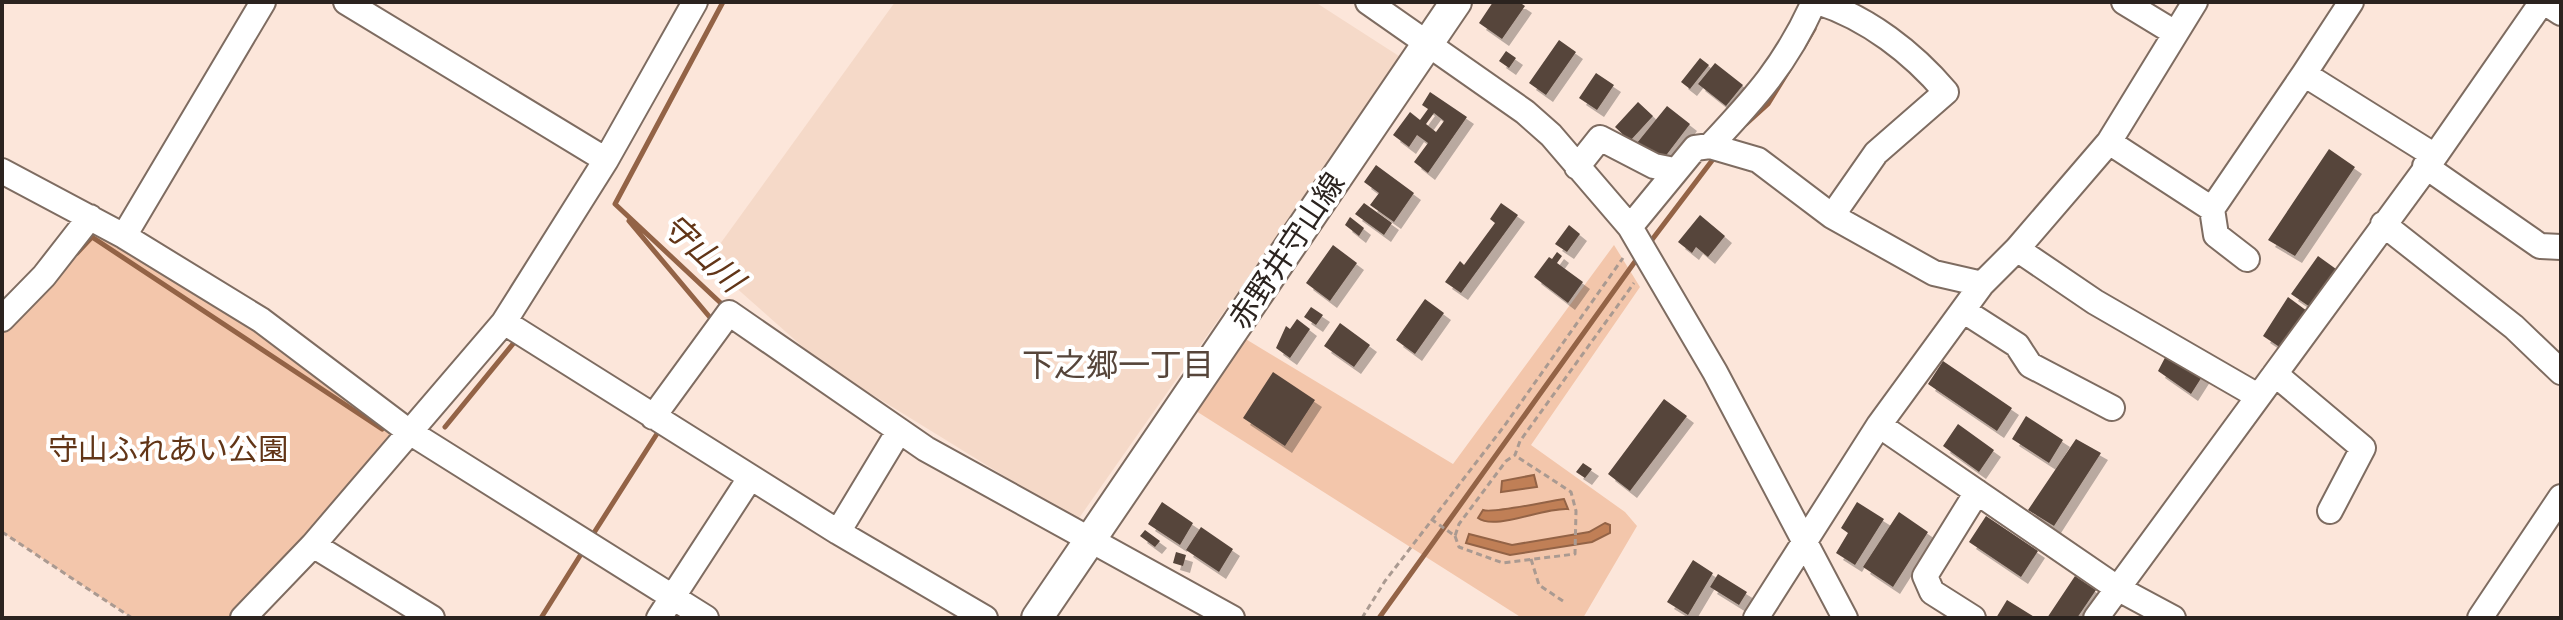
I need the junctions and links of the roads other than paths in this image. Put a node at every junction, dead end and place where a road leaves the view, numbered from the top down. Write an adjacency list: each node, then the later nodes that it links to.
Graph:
1 (263, 2): 26 (street)
2 (346, 2): 16 (street)
3 (695, 2): 16 (street)
4 (1368, 2): 12 (street)
5 (1456, 2): 12 (main road, 赤野井守山線)
6 (2124, 2): 11 (street)
7 (2195, 2): 11 (street)
8 (2351, 2): 13 (street)
9 (1821, 4): 15 (street); 22 (street)
10 (2543, 5): 17 (street)
11 (2175, 33): 14 (street)
12 (1429, 41): 18 (street); 47 (main road, 赤野井守山線)
13 (2304, 74): 17 (street); 21 (street)
14 (2109, 142): 21 (street); 28 (street)
15 (1718, 147): 19 (street); 22 (street)
16 (606, 160): 33 (street)
17 (2430, 161): 24 (street); 27 (street)
18 (1577, 167): 19 (street); 25 (street)
19 (1674, 170): 25 (street)
20 (2, 171): 23 (street)
21 (2212, 209): 29 (street)
22 (1832, 216): 30 (street)
23 (90, 217): 26 (street); 32 (street)
24 (2383, 224): 34 (street); 35 (street)
25 (1634, 233): 48 (street)
26 (124, 236): 40 (street)
27 (2561, 247)
28 (2017, 249): 30 (street); 36 (street)
29 (2247, 259)
30 (1982, 284): 31 (street)
31 (1964, 311): 37 (street); 39 (street)
32 (2, 319)
33 (504, 322): 38 (street); 40 (street)
34 (2561, 372)
35 (2275, 374): 36 (street); 45 (street)
36 (2256, 395): 50 (street)
37 (2112, 408)
38 (653, 417): 41 (street); 42 (street)
39 (1879, 425): 43 (street); 48 (street)
40 (408, 431): 49 (street); 51 (street)
41 (899, 431): 46 (street); 47 (street)
42 (750, 478): 46 (street); 51 (street)
43 (1977, 492): 50 (street); 61 (street)
44 (2561, 497): 64 (street)
45 (2330, 511)
46 (838, 532): 56 (street)
47 (1092, 539): 57 (main road, 赤野井守山線); 58 (street)
48 (1804, 542): 59 (street); 60 (street)
49 (313, 545): 52 (street); 53 (street)
50 (2117, 588): 62 (street); 63 (street)
51 (673, 597): 54 (street); 55 (street)
52 (243, 618)
53 (432, 618)
54 (659, 618)
55 (706, 618)
56 (985, 618)
57 (1037, 618)
58 (1232, 618)
59 (1756, 618)
60 (1845, 618)
61 (1973, 618)
62 (2096, 618)
63 (2173, 618)
64 (2480, 618)

